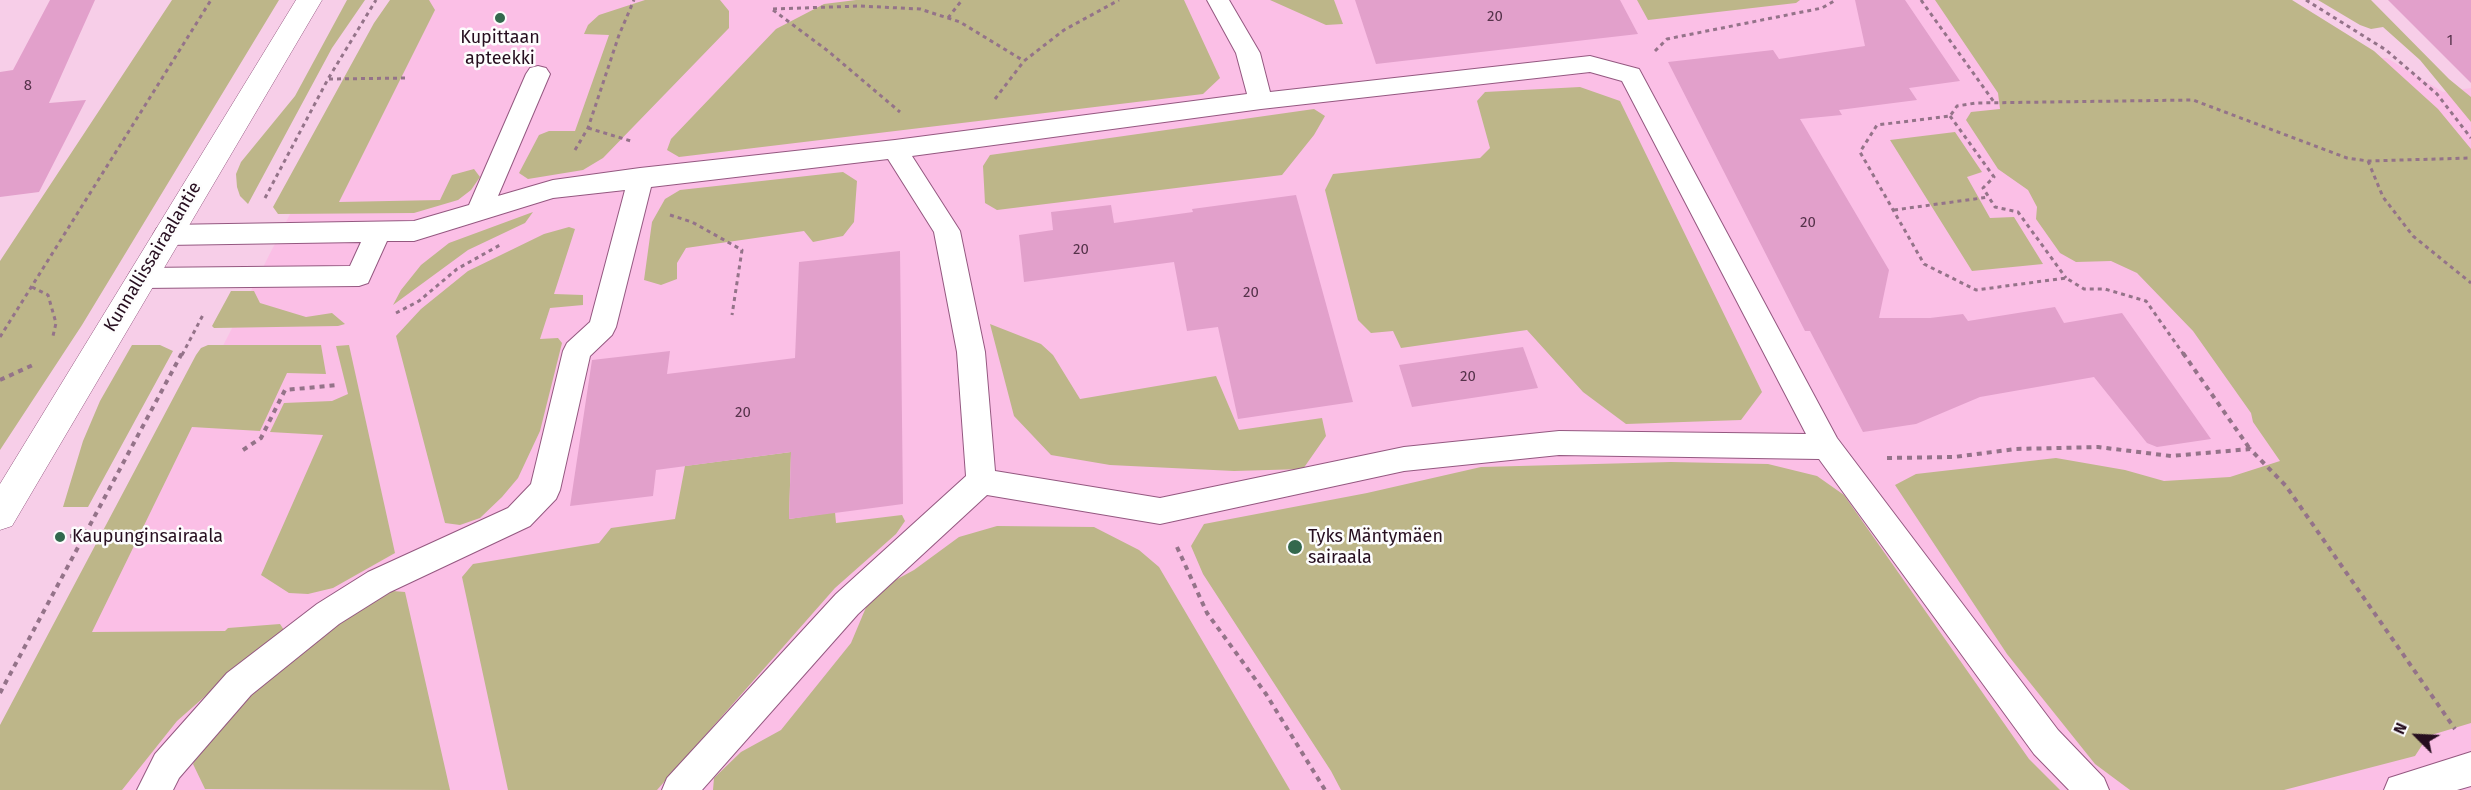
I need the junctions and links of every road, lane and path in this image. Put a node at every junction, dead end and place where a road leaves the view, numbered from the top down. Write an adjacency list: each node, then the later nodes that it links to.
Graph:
1 (211, 0): 39 (path)
2 (309, 0): 35 (street, Kunnallissairaalantie)
3 (376, 0): 16 (path)
4 (634, 0): 20 (path)
5 (962, 0): 11 (path)
6 (1119, 0): 12 (path)
7 (1218, 0): 17 (lane)
8 (1836, 0): 14 (path)
9 (1921, 0): 18 (path)
10 (2306, 0): 21 (path)
11 (948, 18): 12 (path); 23 (path)
12 (1024, 61): 22 (path)
13 (538, 74): 33 (lane)
14 (1631, 75): 17 (lane); 46 (lane)
15 (409, 78): 16 (path)
16 (328, 79): 31 (path)
17 (1261, 101): 22 (lane)
18 (1995, 103): 19 (path); 27 (path)
19 (1950, 116): 30 (path); 32 (path)
20 (588, 128): 24 (path); 29 (path)
21 (2471, 138)
22 (961, 139): 23 (lane)
23 (936, 142): 25 (lane)
24 (640, 144)
25 (895, 149): 28 (lane); 49 (lane)
26 (2471, 158): 27 (path)
27 (2368, 161): 38 (path)
28 (640, 177): 29 (lane); 57 (lane)
29 (553, 189): 33 (lane)
30 (1989, 197): 32 (path); 37 (path)
31 (263, 201)
32 (1894, 210): 37 (path)
33 (478, 213): 34 (lane)
34 (378, 233): 35 (lane); 36 (lane)
35 (166, 235): 36 (street, Kunnallissairaalantie)
36 (140, 278): 51 (street, Kunnallissairaalantie)
37 (2066, 278): 47 (path)
38 (2471, 283)
39 (32, 287): 41 (path); 42 (path)
40 (207, 308): 52 (path)
41 (53, 336)
42 (0, 337)
43 (35, 364): 44 (path)
44 (0, 380)
45 (338, 385): 48 (path)
46 (1827, 447): 47 (path); 50 (lane); 60 (lane)
47 (2250, 449): 55 (path)
48 (243, 450)
49 (981, 481): 50 (lane); 58 (lane)
50 (1161, 511): 59 (path)
51 (0, 515)
52 (85, 535): 53 (path); 54 (path)
53 (60, 537)
54 (0, 693)
55 (2457, 732)
56 (2471, 769): 61 (lane)
57 (154, 790)
58 (679, 790)
59 (1325, 790)
60 (2092, 790)
61 (2401, 790)

